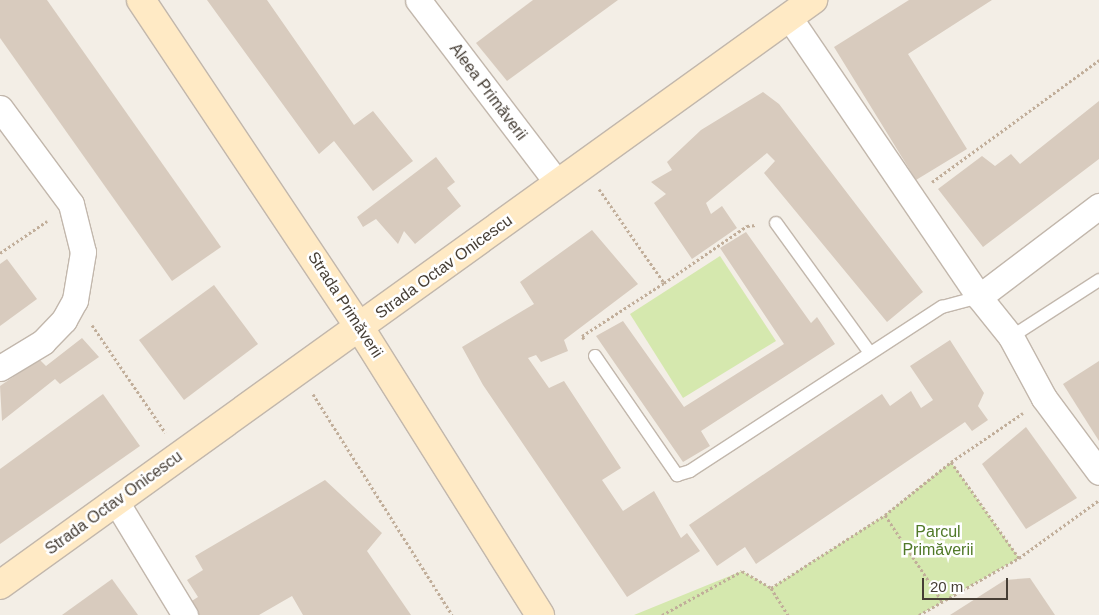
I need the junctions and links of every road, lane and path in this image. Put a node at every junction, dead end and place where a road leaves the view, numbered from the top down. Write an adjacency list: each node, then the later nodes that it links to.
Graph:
1 (141, 0): 18 (street, Strada Primăverii)
2 (418, 0): 8 (street, Aleea Primăverii)
3 (813, 0): 4 (street, Strada Octav Onicescu)
4 (789, 17): 7 (street, Strada Octav Onicescu); 9 (street)
5 (1099, 60): 9 (path)
6 (0, 108): 10 (street)
7 (583, 166): 8 (street, Strada Octav Onicescu); 15 (path)
8 (558, 184): 18 (street, Strada Octav Onicescu)
9 (911, 197): 16 (street)
10 (71, 204): 13 (path); 17 (street)
11 (1099, 206): 16 (street)
12 (776, 223): 15 (path); 20 (lane)
13 (0, 253)
14 (1099, 280): 19 (lane)
15 (664, 283): 21 (path)
16 (979, 297): 19 (street); 20 (lane)
17 (75, 300): 22 (street); 25 (path)
18 (360, 328): 23 (street, Strada Octav Onicescu); 35 (street, Strada Primăverii)
19 (1011, 337): 24 (street)
20 (870, 353): 21 (lane)
21 (596, 356)
22 (0, 368)
23 (300, 372): 25 (street, Strada Octav Onicescu); 37 (path)
24 (1044, 398): 26 (path); 27 (street)
25 (181, 455): 28 (street, Strada Octav Onicescu)
26 (950, 462): 30 (path); 31 (path)
27 (1099, 472)
28 (115, 500): 32 (street, Strada Octav Onicescu); 36 (street)
29 (1099, 500): 31 (path)
30 (885, 514): 33 (path); 34 (path)
31 (1019, 558): 34 (path)
32 (0, 585)
33 (771, 588): 38 (path); 39 (path)
34 (942, 601): 40 (path)
35 (532, 610)
36 (185, 615)
37 (452, 615)
38 (662, 615)
39 (788, 615)
40 (919, 615)

